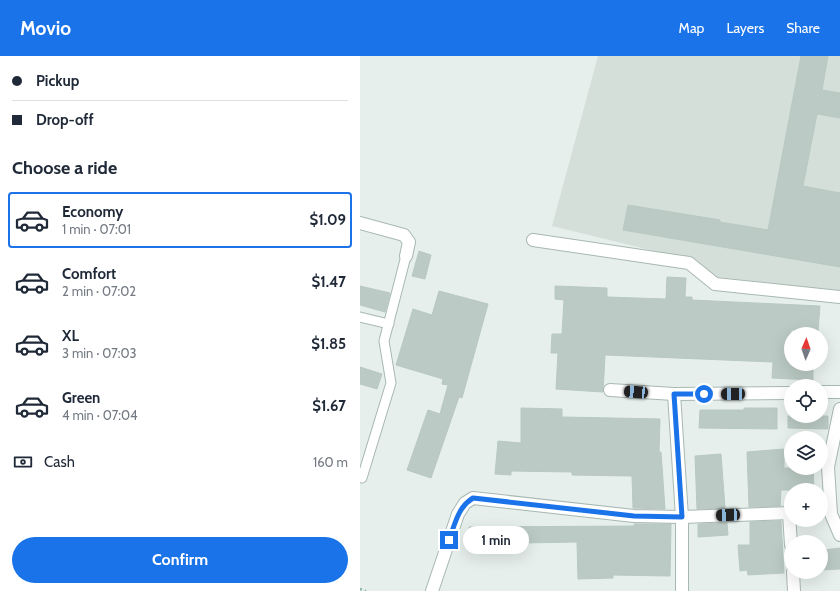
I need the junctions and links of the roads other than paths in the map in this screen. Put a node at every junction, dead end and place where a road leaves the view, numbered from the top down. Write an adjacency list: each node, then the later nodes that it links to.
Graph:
1 (360, 224): 3 (street)
2 (533, 240): 4 (street)
3 (406, 256): 6 (lane)
4 (840, 297)
5 (360, 317): 6 (lane)
6 (389, 324): 13 (lane)
7 (610, 390): 11 (street)
8 (828, 392): 9 (street)
9 (840, 392)
10 (784, 393): 11 (street)
11 (674, 394): 16 (street)
12 (840, 409): 14 (street)
13 (362, 478)
14 (827, 483)
15 (784, 513): 16 (street)
16 (682, 517): 20 (street); 21 (street)
17 (828, 517): 18 (street)
18 (840, 535)
19 (793, 579): 22 (street)
20 (432, 591)
21 (682, 591)
22 (794, 591)

